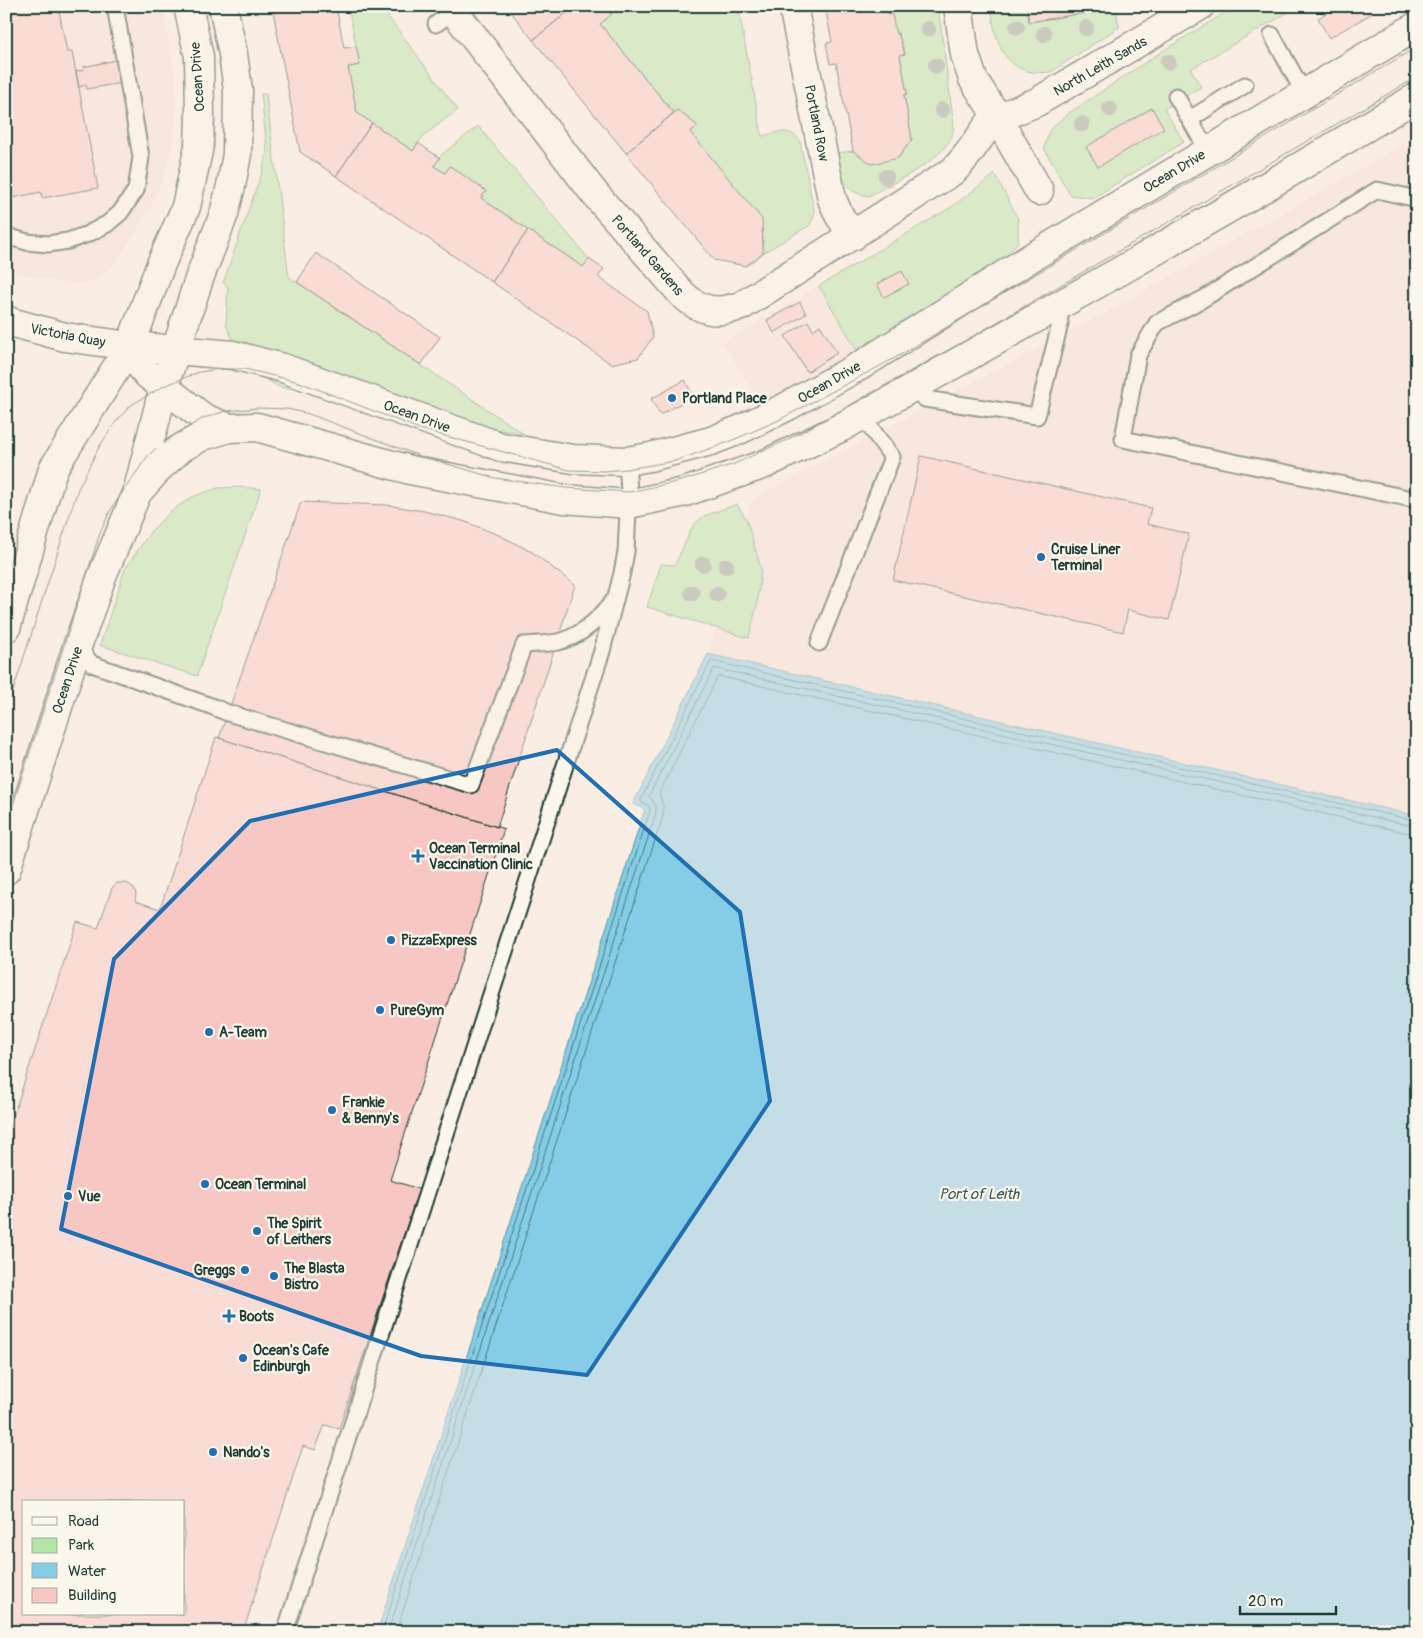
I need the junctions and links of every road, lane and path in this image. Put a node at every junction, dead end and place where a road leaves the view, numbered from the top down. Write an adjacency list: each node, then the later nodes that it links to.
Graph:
1 (115, 6): 20 (lane)
2 (188, 6): 24 (street, Ocean Drive)
3 (223, 6): 25 (street, Ocean Drive)
4 (793, 6): 21 (street, Portland Row)
5 (958, 6): 15 (street)
6 (1200, 6): 8 (street, North Leith Sands)
7 (446, 14): 21 (street, Portland Gardens)
8 (1165, 16): 15 (street, North Leith Sands)
9 (1417, 26): 12 (street, Ocean Drive)
10 (1272, 35): 12 (lane)
11 (1246, 85): 16 (lane)
12 (1304, 93): 17 (street, Ocean Drive)
13 (1176, 96): 16 (lane)
14 (1417, 97): 22 (street, Ocean Drive)
15 (996, 115): 18 (street); 21 (street, Portland Gardens)
16 (1190, 119): 17 (lane)
17 (1208, 150): 30 (street, Ocean Drive)
18 (1039, 192)
19 (1417, 198): 32 (lane)
20 (6, 236)
21 (852, 236)
22 (1058, 304): 27 (street, Ocean Drive); 27 (lane)
23 (6, 320): 24 (street, Victoria Quay)
24 (130, 346): 25 (street, Ocean Drive); 26 (street, Ocean Drive); 35 (street, Ocean Drive)
25 (176, 350): 26 (street, Ocean Drive); 30 (street, Ocean Drive)
26 (164, 386): 29 (street, Ocean Drive); 31 (street, Ocean Drive)
27 (912, 388): 28 (street, Ocean Drive)
28 (862, 416): 33 (street, Ocean Drive); 36 (lane)
29 (229, 428): 31 (street, Ocean Drive); 33 (street, Ocean Drive)
30 (627, 461): 33 (lane)
31 (137, 493): 37 (street, Ocean Drive)
32 (1417, 500)
33 (629, 504): 34 (lane)
34 (616, 598): 37 (lane); 39 (lane)
35 (6, 628)
36 (820, 643)
37 (77, 647): 38 (street, Ocean Drive)
38 (6, 870)
39 (285, 1632)

